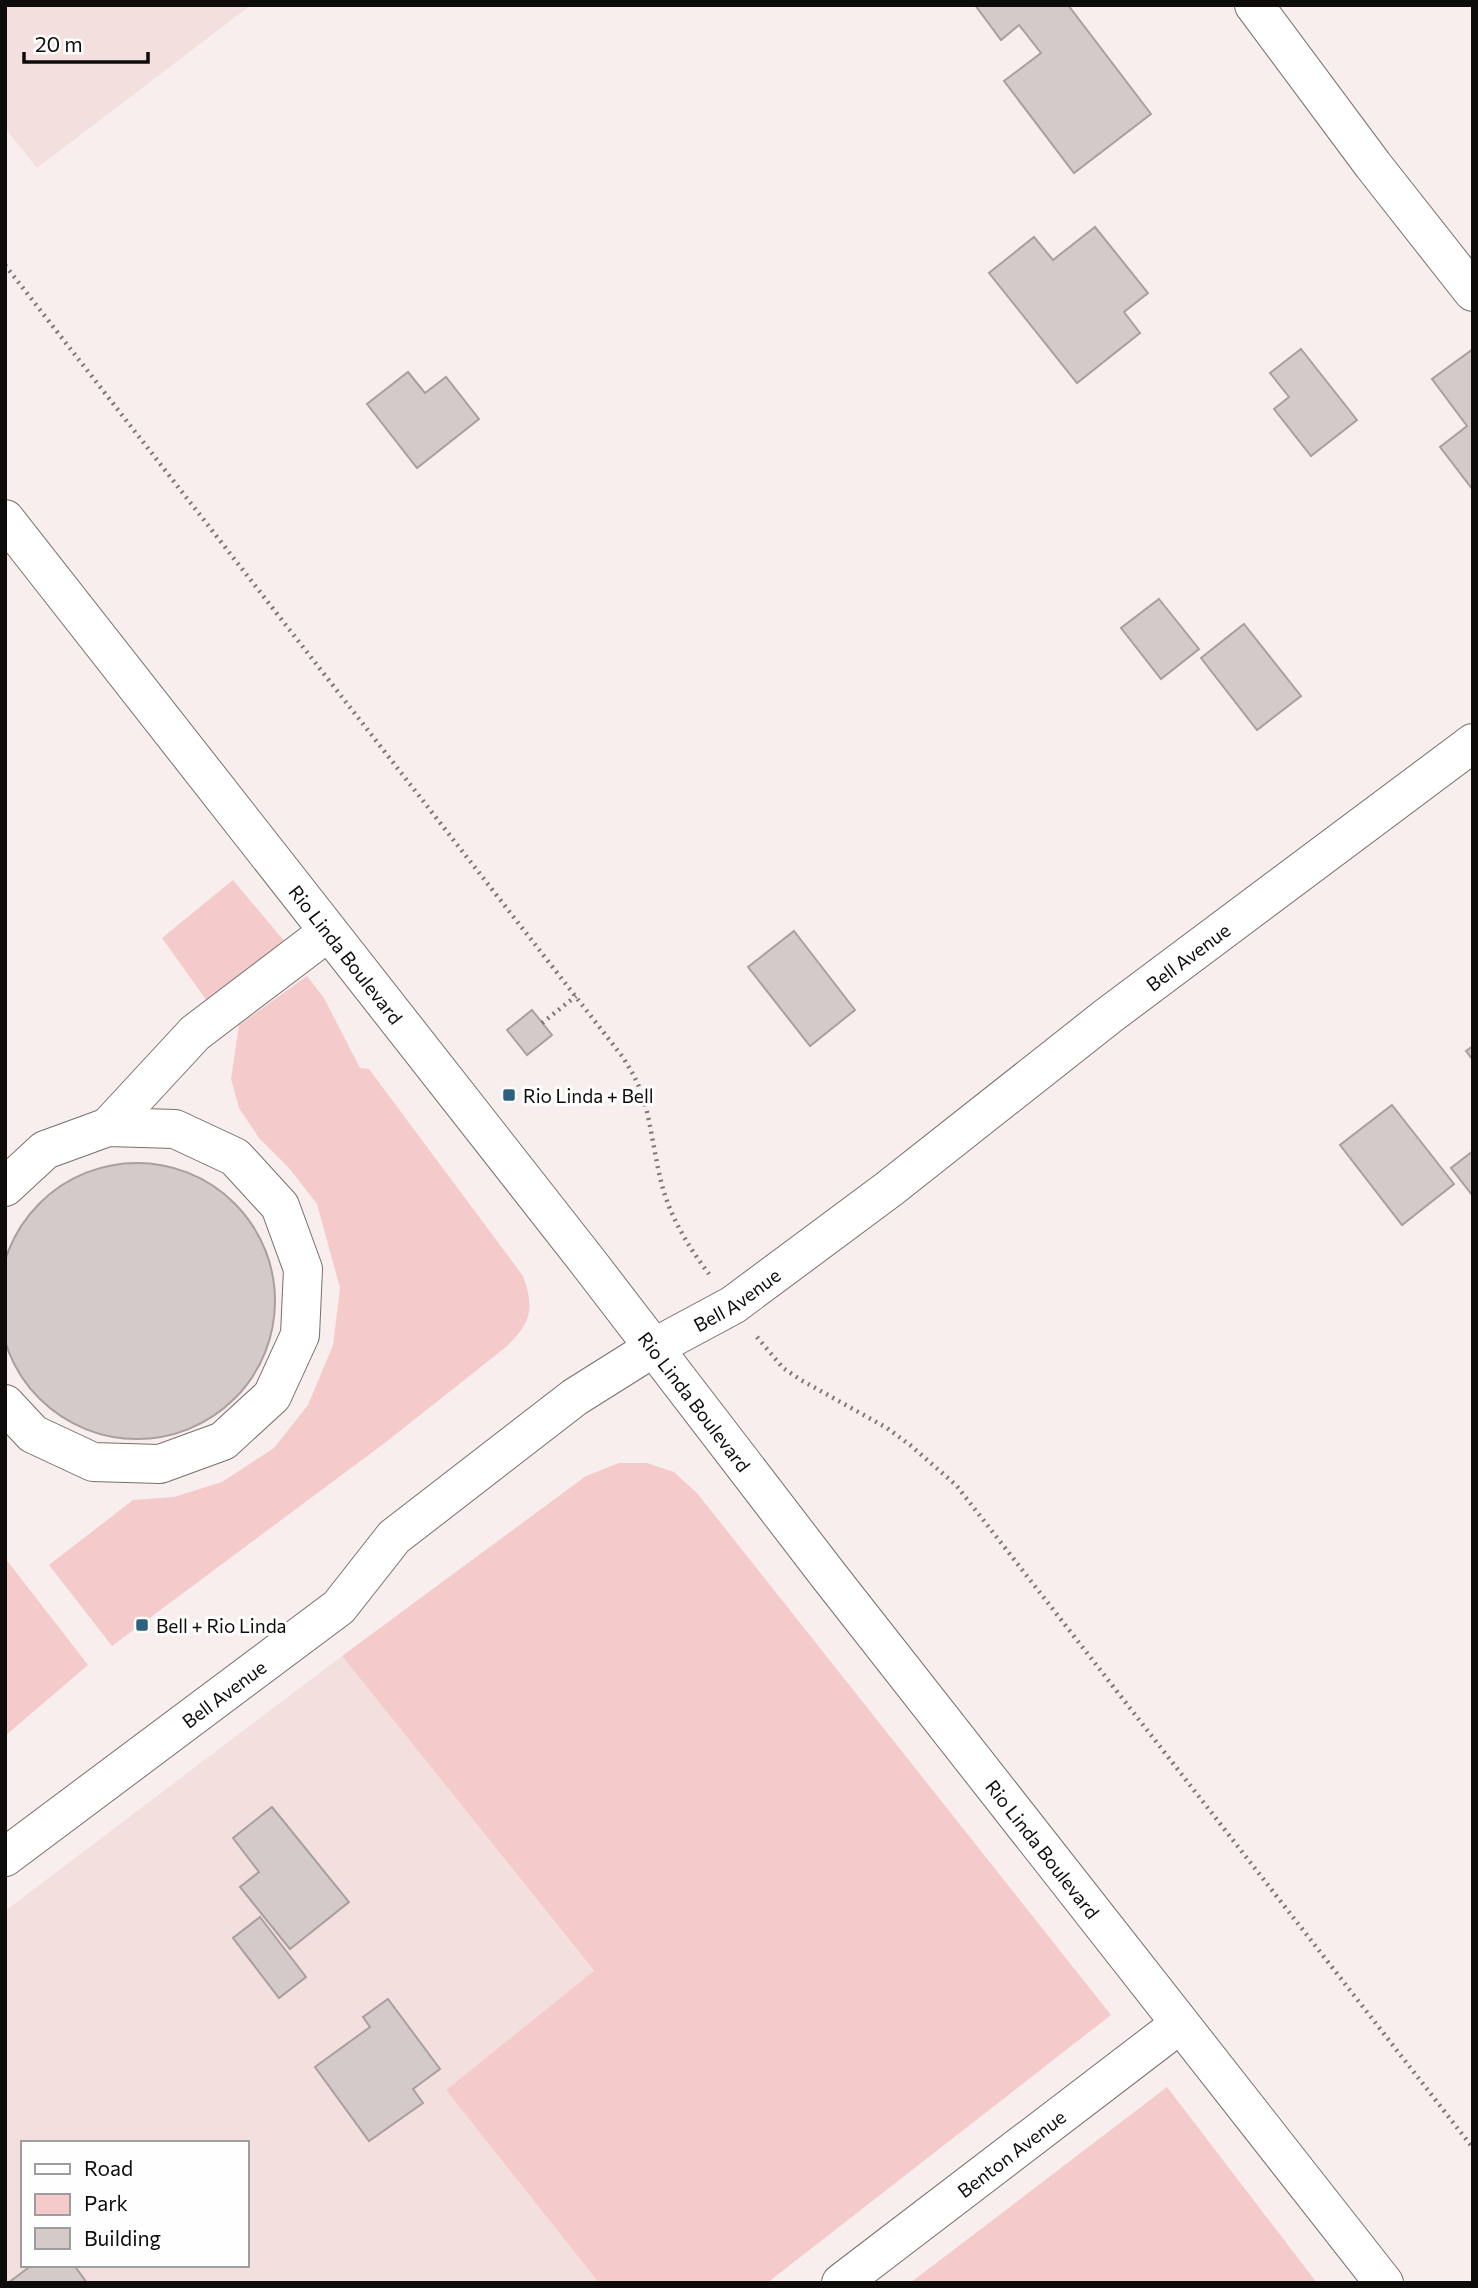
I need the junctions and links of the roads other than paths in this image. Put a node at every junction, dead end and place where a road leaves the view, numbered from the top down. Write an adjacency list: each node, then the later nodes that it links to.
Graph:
1 (1254, 5): 2 (main road)
2 (1473, 292)
3 (5, 519): 5 (main road, Rio Linda Boulevard)
4 (1473, 743): 8 (main road, Bell Avenue)
5 (328, 932): 6 (main road); 8 (main road, Rio Linda Boulevard)
6 (108, 1126): 7 (main road); 9 (main road)
7 (5, 1187)
8 (653, 1348): 10 (main road, Bell Avenue); 11 (main road, Rio Linda Boulevard)
9 (5, 1404)
10 (5, 1857)
11 (1180, 2024): 12 (main road, Benton Avenue); 13 (main road, Rio Linda Boulevard)
12 (841, 2283)
13 (1384, 2283)

